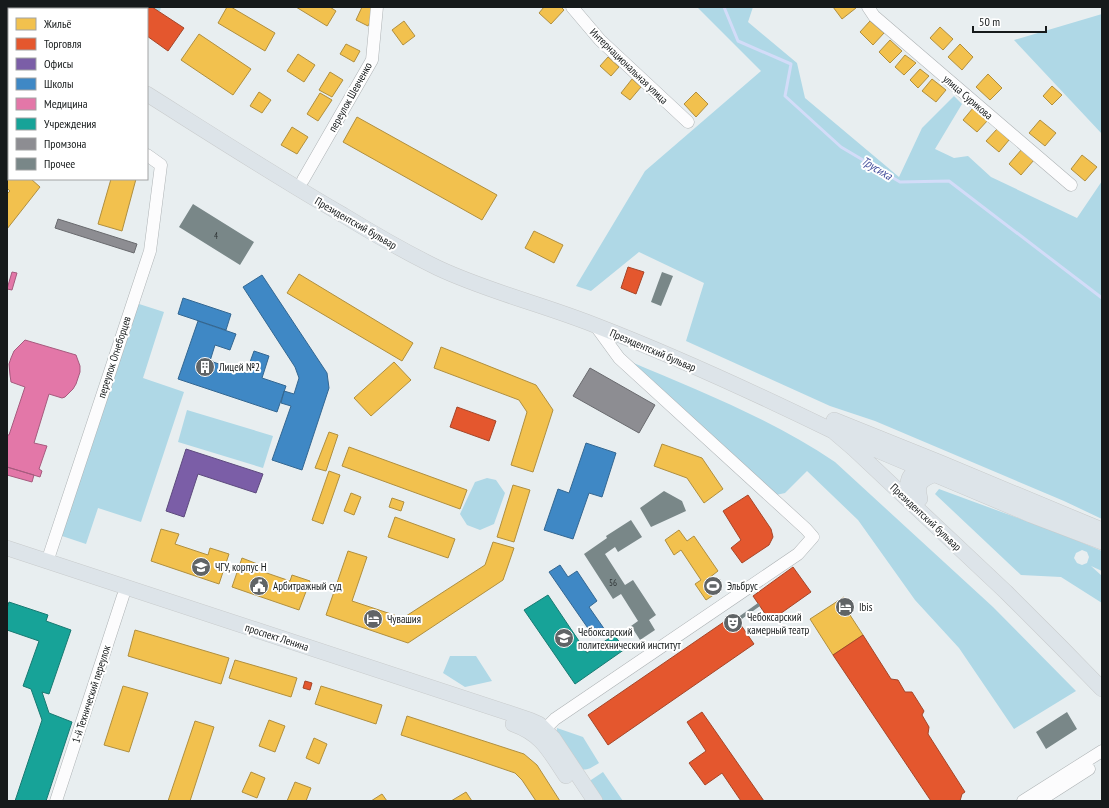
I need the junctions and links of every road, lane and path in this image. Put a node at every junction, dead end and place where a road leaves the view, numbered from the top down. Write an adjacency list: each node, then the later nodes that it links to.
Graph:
1 (377, 7): 8 (street, переулок Шевченко)
2 (572, 7): 6 (street, Интернациональная улица)
3 (868, 7): 9 (street, улица Сурикова)
4 (148, 83): 8 (main road, Президентский бульвар)
5 (148, 95): 10 (main road, Президентский бульвар)
6 (688, 122)
7 (148, 156): 21 (street, переулок Огнеборцев)
8 (303, 180): 11 (main road, Президентский бульвар)
9 (1071, 185)
10 (595, 325): 11 (main road, Президентский бульвар); 25 (street)
11 (833, 425): 12 (main road); 14 (main road); 16 (main road, Президентский бульвар)
12 (860, 443): 13 (main road); 15 (main road, Президентский бульвар)
13 (920, 468): 14 (main road); 15 (main road)
14 (938, 468): 16 (main road); 17 (main road); 18 (main road)
15 (907, 487): 16 (main road)
16 (917, 502): 23 (main road, Президентский бульвар); 24 (main road, Президентский бульвар)
17 (1102, 530)
18 (1102, 542)
19 (7, 548): 21 (main road, проспект Ленина)
20 (7, 557): 21 (main road, проспект Ленина)
21 (45, 566): 22 (main road, проспект Ленина)
22 (128, 593): 25 (main road, проспект Ленина); 28 (street, 1-й Технический переулок)
23 (1102, 675)
24 (1102, 689)
25 (542, 734): 29 (main road); 30 (main road)
26 (1102, 751): 31 (street)
27 (1102, 760): 32 (street)
28 (56, 801)
29 (583, 801)
30 (595, 801)
31 (1023, 801)
32 (1039, 801)

